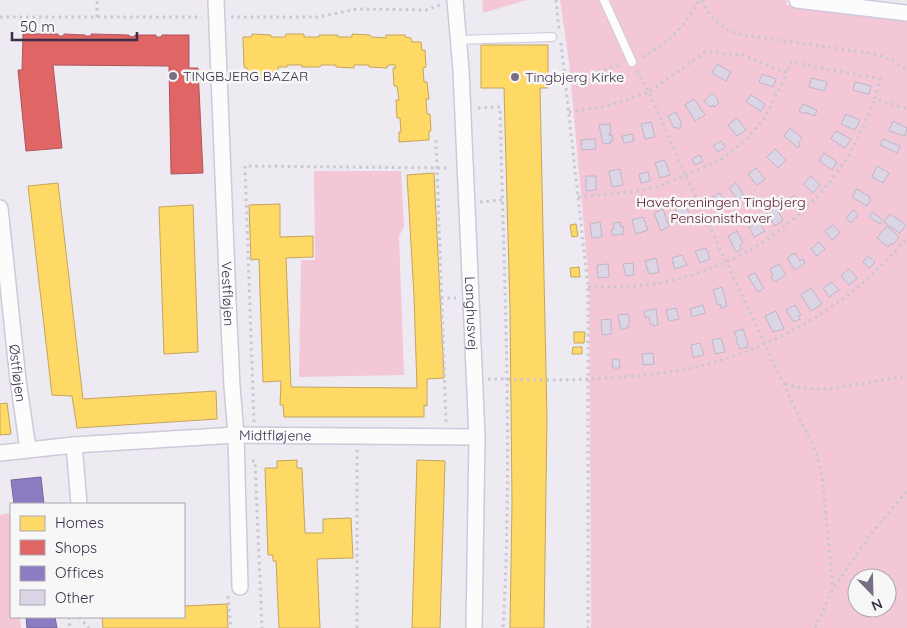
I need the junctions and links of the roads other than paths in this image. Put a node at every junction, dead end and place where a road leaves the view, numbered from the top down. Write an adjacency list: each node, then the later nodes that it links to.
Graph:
1 (216, 0): 11 (street, Vestfløjen)
2 (455, 0): 8 (street, Langhusvej)
3 (604, 0): 9 (lane)
4 (796, 0): 5 (street)
5 (849, 3): 6 (street)
6 (907, 13)
7 (552, 37): 8 (lane)
8 (458, 40): 12 (street, Langhusvej)
9 (632, 62)
10 (0, 208): 14 (street, Østfløjen)
11 (236, 435): 12 (street, Midtfløjene); 13 (street, Midtfløjene); 17 (street, Vestfløjen)
12 (477, 437): 18 (street, Langhusvej)
13 (74, 445): 14 (street, Midtfløjene); 16 (street)
14 (28, 449): 15 (street, Midtfløjene)
15 (0, 453)
16 (78, 503)
17 (240, 587)
18 (474, 628)

